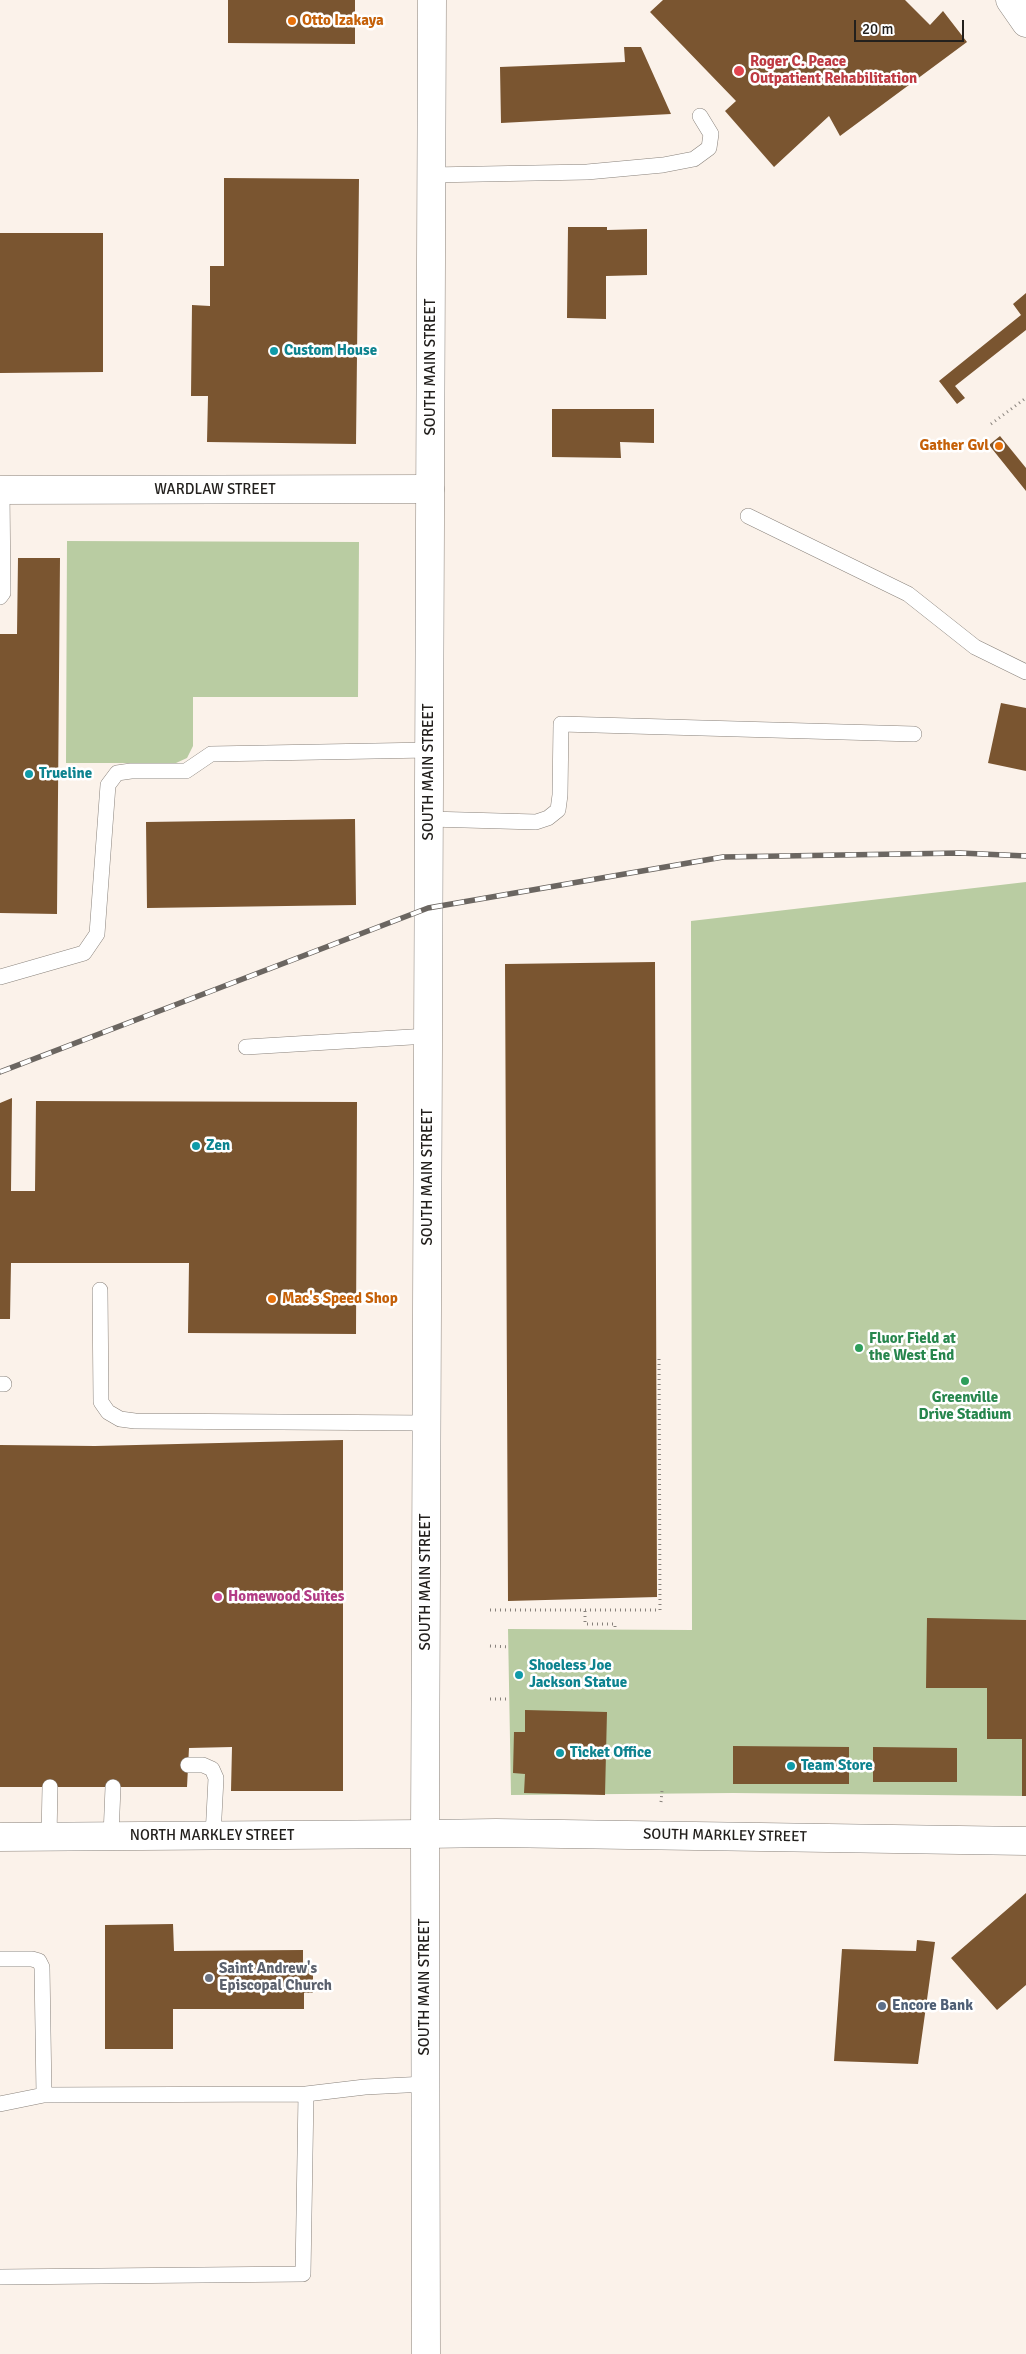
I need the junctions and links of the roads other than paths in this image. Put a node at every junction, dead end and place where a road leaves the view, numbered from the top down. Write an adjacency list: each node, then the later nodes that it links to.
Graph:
1 (432, 0): 5 (main road, SOUTH MAIN STREET)
2 (1010, 0): 3 (main road)
3 (1026, 23)
4 (700, 116): 5 (lane)
5 (431, 175): 6 (main road, SOUTH MAIN STREET)
6 (430, 489): 7 (main road, WARDLAW STREET); 12 (main road, SOUTH MAIN STREET)
7 (1, 490): 9 (lane)
8 (748, 516): 10 (lane)
9 (0, 597)
10 (1026, 672)
11 (914, 734): 13 (lane)
12 (430, 750): 13 (main road, SOUTH MAIN STREET); 14 (lane)
13 (429, 819): 15 (main road, SOUTH MAIN STREET)
14 (0, 977)
15 (428, 1036): 16 (lane); 18 (main road, SOUTH MAIN STREET)
16 (246, 1047)
17 (100, 1290): 18 (lane)
18 (427, 1423): 22 (main road, SOUTH MAIN STREET)
19 (188, 1764): 24 (lane)
20 (113, 1787): 23 (lane)
21 (50, 1788): 26 (lane)
22 (425, 1834): 24 (main road, NORTH MARKLEY STREET); 27 (main road, SOUTH MARKLEY STREET); 29 (main road, SOUTH MAIN STREET)
23 (111, 1836): 24 (main road, NORTH MARKLEY STREET); 26 (main road, NORTH MARKLEY STREET)
24 (213, 1836)
25 (0, 1837): 26 (main road, NORTH MARKLEY STREET)
26 (49, 1837)
27 (1026, 1841)
28 (0, 1959): 31 (lane)
29 (426, 2084): 30 (lane); 34 (main road, SOUTH MAIN STREET)
30 (306, 2094): 31 (lane); 33 (lane)
31 (44, 2095): 32 (lane)
32 (0, 2104)
33 (0, 2277)
34 (426, 2354)

